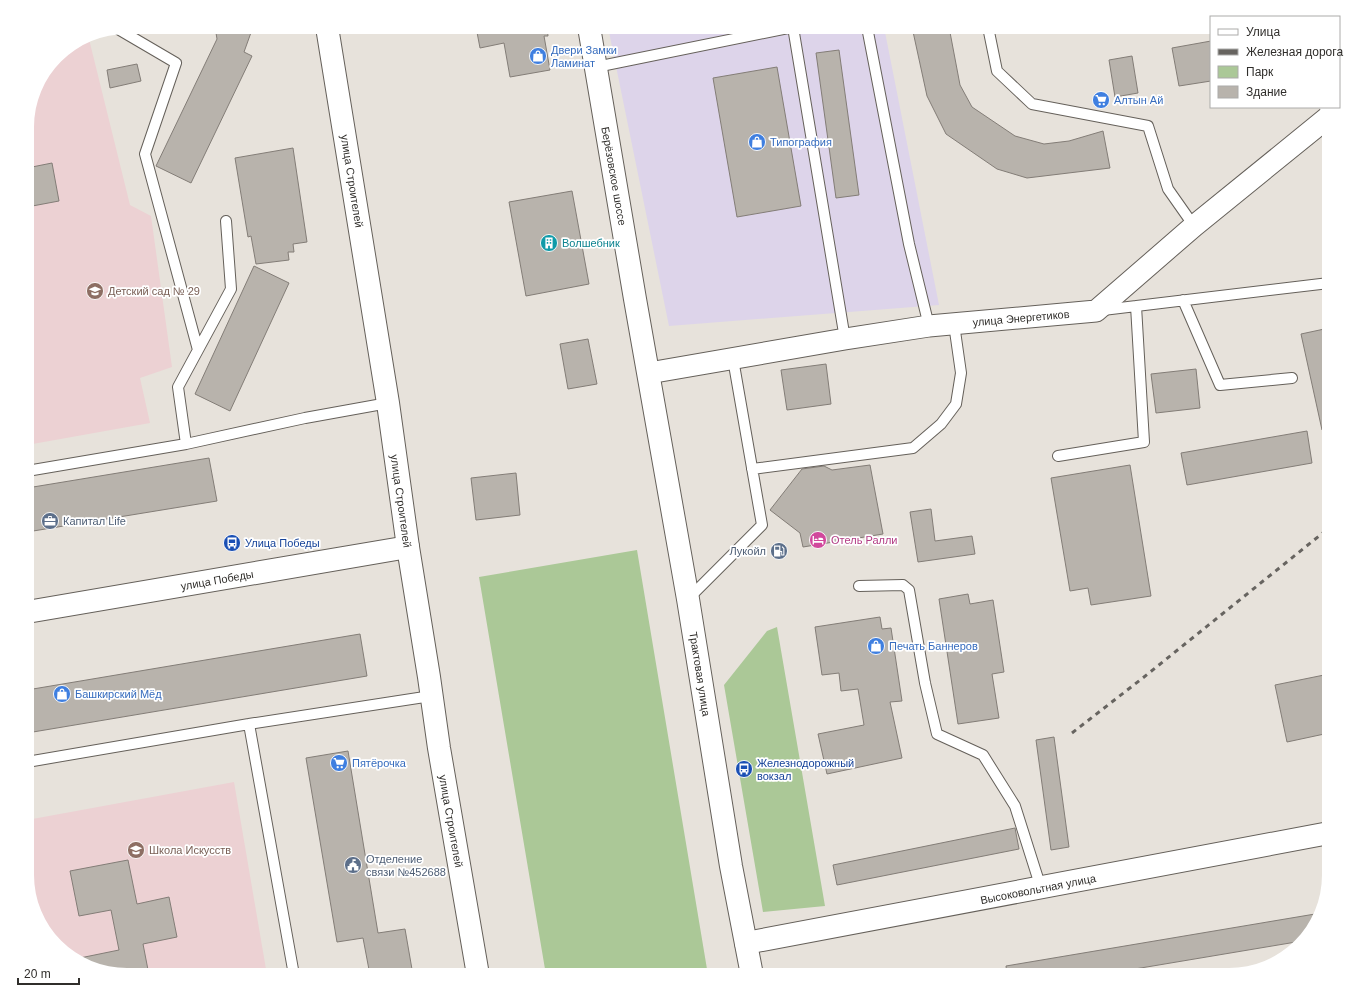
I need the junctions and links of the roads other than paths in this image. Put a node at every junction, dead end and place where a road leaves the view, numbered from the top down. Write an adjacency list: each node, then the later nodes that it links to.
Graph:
1 (127, 34): 19 (lane)
2 (328, 34): 23 (main road, улица Строителей)
3 (590, 34): 8 (main road, Берёзовское шоссе)
4 (763, 34): 8 (lane)
5 (794, 34): 18 (lane)
6 (868, 34): 17 (lane)
7 (989, 34): 11 (lane)
8 (596, 67): 21 (main road, Берёзовское шоссе)
9 (1322, 122): 11 (street)
10 (226, 221): 19 (lane)
11 (1194, 226): 15 (street)
12 (1322, 284): 13 (lane)
13 (1183, 300): 14 (lane); 22 (lane)
14 (1136, 306): 15 (lane); 25 (lane)
15 (1096, 311): 16 (street, улица Энергетиков)
16 (954, 324): 17 (street, улица Энергетиков); 26 (lane)
17 (929, 326): 18 (street, улица Энергетиков)
18 (845, 338): 20 (street, улица Энергетиков)
19 (198, 350): 24 (lane)
20 (733, 359): 21 (street, улица Энергетиков); 26 (lane)
21 (649, 373): 30 (main road, Трактовая улица)
22 (1292, 378)
23 (388, 403): 24 (lane); 28 (main road, улица Строителей)
24 (186, 444): 27 (lane)
25 (1058, 456)
26 (752, 469): 30 (lane)
27 (34, 470)
28 (408, 547): 31 (main road, улица Победы); 32 (main road, улица Строителей)
29 (859, 586): 36 (lane)
30 (688, 599): 37 (main road, Трактовая улица)
31 (34, 611)
32 (431, 696): 33 (lane); 39 (main road, улица Строителей)
33 (249, 724): 34 (lane); 38 (lane)
34 (34, 761)
35 (1322, 834): 36 (main road, Высоковольтная улица)
36 (1041, 888): 37 (main road, Высоковольтная улица)
37 (746, 943): 40 (main road, Трактовая улица)
38 (293, 968)
39 (477, 968)
40 (751, 968)

